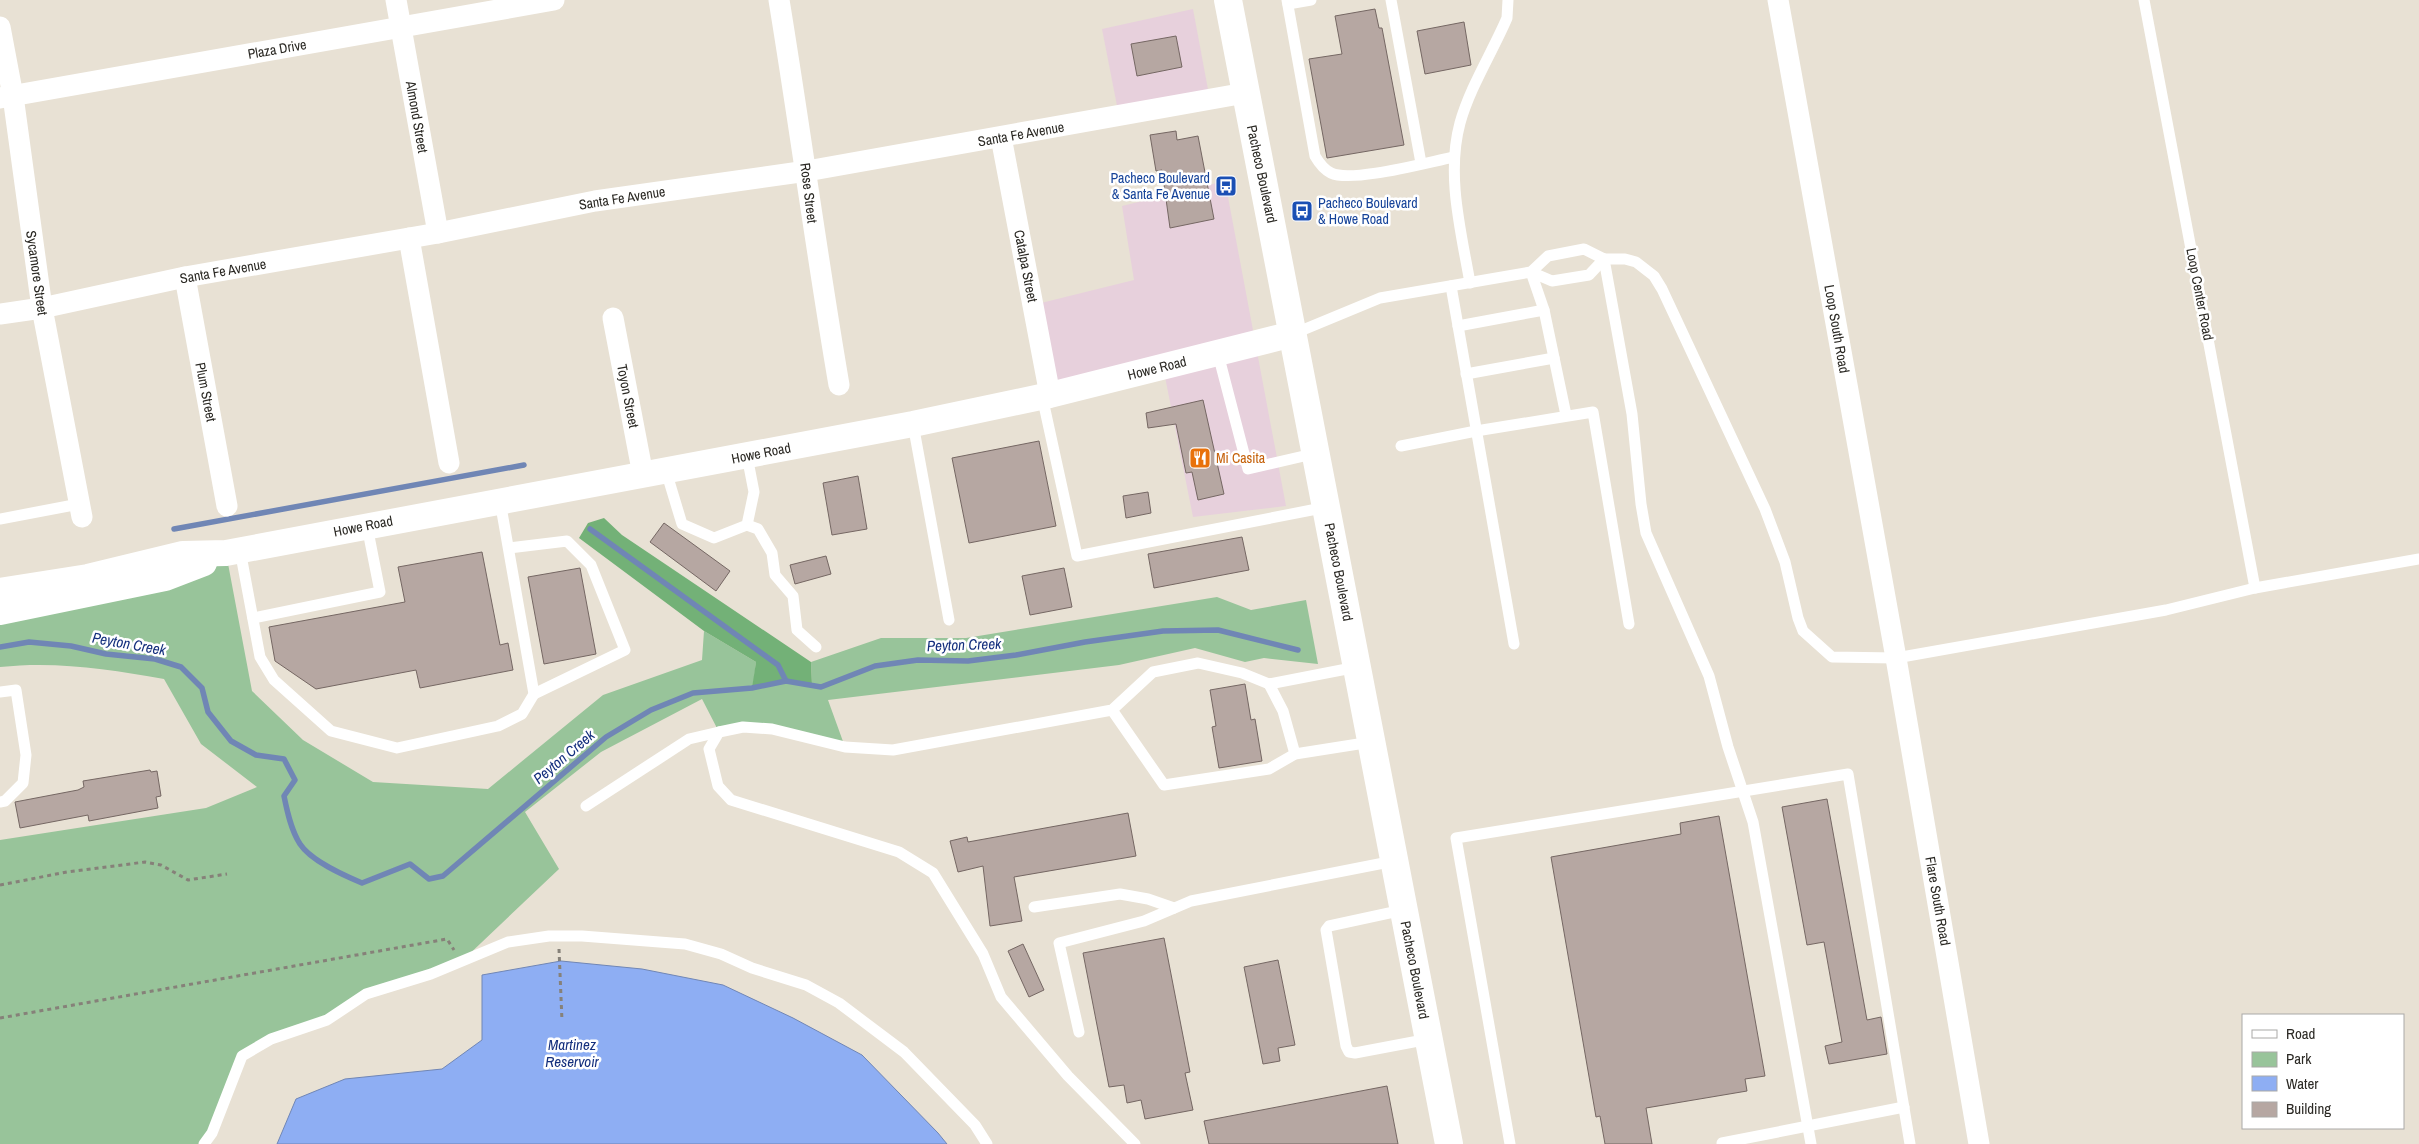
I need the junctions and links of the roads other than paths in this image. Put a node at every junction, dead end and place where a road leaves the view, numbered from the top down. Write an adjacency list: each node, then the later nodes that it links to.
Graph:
1 (396, 0): 11 (street, Almond Street)
2 (554, 0): 11 (street, Plaza Drive)
3 (779, 0): 18 (street, Rose Street)
4 (1228, 0): 13 (main road, Pacheco Boulevard)
5 (1310, 0): 10 (lane)
6 (1391, 0): 17 (lane)
7 (1508, 0): 16 (lane)
8 (1778, 0): 63 (street, Loop South Road)
9 (2144, 0): 55 (lane, Loop Center Road)
10 (1287, 2): 17 (lane)
11 (400, 26): 14 (street, Plaza Drive); 19 (street, Almond Street)
12 (0, 27): 14 (street, Sycamore Street)
13 (1245, 93): 15 (street, Santa Fe Avenue); 31 (main road, Pacheco Boulevard)
14 (6, 97): 26 (street, Sycamore Street)
15 (1001, 137): 18 (street, Santa Fe Avenue); 36 (street, Catalpa Street)
16 (1454, 157): 17 (lane); 24 (lane)
17 (1420, 163)
18 (807, 171): 19 (street, Santa Fe Avenue); 35 (street, Rose Street)
19 (438, 233): 20 (street, Santa Fe Avenue)
20 (409, 238): 23 (street, Santa Fe Avenue); 43 (street)
21 (1604, 259): 22 (lane); 22 (lane); 63 (lane); 72 (lane)
22 (1531, 272): 24 (lane); 27 (lane)
23 (185, 277): 26 (street, Santa Fe Avenue); 46 (street, Plum Street)
24 (1470, 283): 25 (lane)
25 (1451, 286): 30 (lane); 31 (lane)
26 (42, 308): 28 (street, Santa Fe Avenue); 48 (street, Sycamore Street)
27 (1544, 310): 30 (lane); 33 (lane)
28 (0, 314)
29 (613, 318): 44 (street, Toyon Street)
30 (1458, 326): 34 (lane)
31 (1293, 334): 32 (street, Howe Road); 41 (main road, Pacheco Boulevard)
32 (1218, 354): 36 (street, Howe Road); 41 (lane)
33 (1554, 358): 34 (lane); 37 (lane)
34 (1466, 374): 39 (lane)
35 (839, 385)
36 (1046, 395): 38 (street, Howe Road); 47 (lane)
37 (1566, 415): 39 (lane); 60 (lane)
38 (913, 424): 42 (street, Howe Road); 59 (lane)
39 (1476, 431): 40 (lane); 61 (lane)
40 (1401, 446)
41 (1317, 453): 47 (main road, Pacheco Boulevard)
42 (747, 456): 44 (street, Howe Road); 50 (lane)
43 (449, 463)
44 (654, 473): 45 (street, Howe Road); 50 (lane)
45 (500, 501): 51 (street, Howe Road); 52 (lane)
46 (227, 506)
47 (1327, 507): 64 (main road, Pacheco Boulevard)
48 (81, 510): 49 (lane)
49 (0, 519)
50 (747, 525): 62 (lane)
51 (366, 526): 53 (street, Howe Road); 58 (lane)
52 (509, 548): 67 (lane); 67 (lane)
53 (233, 552): 56 (street, Howe Road); 57 (street, Howe Road); 58 (lane)
54 (2419, 559): 55 (lane)
55 (2255, 588): 63 (lane)
56 (0, 591)
57 (0, 612)
58 (253, 618): 67 (lane)
59 (948, 620)
60 (1629, 624)
61 (1514, 644)
62 (816, 647)
63 (1896, 658): 91 (street, Flare South Road)
64 (1357, 667): 65 (lane); 70 (main road, Pacheco Boulevard)
65 (1269, 684): 68 (lane); 71 (lane)
66 (0, 692): 73 (lane)
67 (534, 694)
68 (1112, 710): 69 (lane); 71 (lane)
69 (719, 732): 74 (lane); 86 (lane)
70 (1371, 742): 71 (lane); 75 (main road, Pacheco Boulevard)
71 (1295, 754)
72 (1743, 791): 81 (lane); 82 (lane); 88 (lane)
73 (0, 802)
74 (586, 806)
75 (1394, 861): 77 (lane); 78 (main road, Pacheco Boulevard)
76 (1034, 907): 77 (lane)
77 (1174, 908): 79 (lane)
78 (1403, 910): 80 (main road, Pacheco Boulevard); 80 (lane)
79 (1079, 1032)
80 (1429, 1039): 87 (main road, Pacheco Boulevard)
81 (1904, 1107): 82 (lane); 90 (lane)
82 (1808, 1127): 83 (lane); 89 (lane)
83 (1722, 1143)
84 (204, 1144): 85 (lane)
85 (987, 1144)
86 (1135, 1144)
87 (1449, 1144)
88 (1510, 1144)
89 (1811, 1144)
90 (1910, 1144)
91 (1979, 1144)

